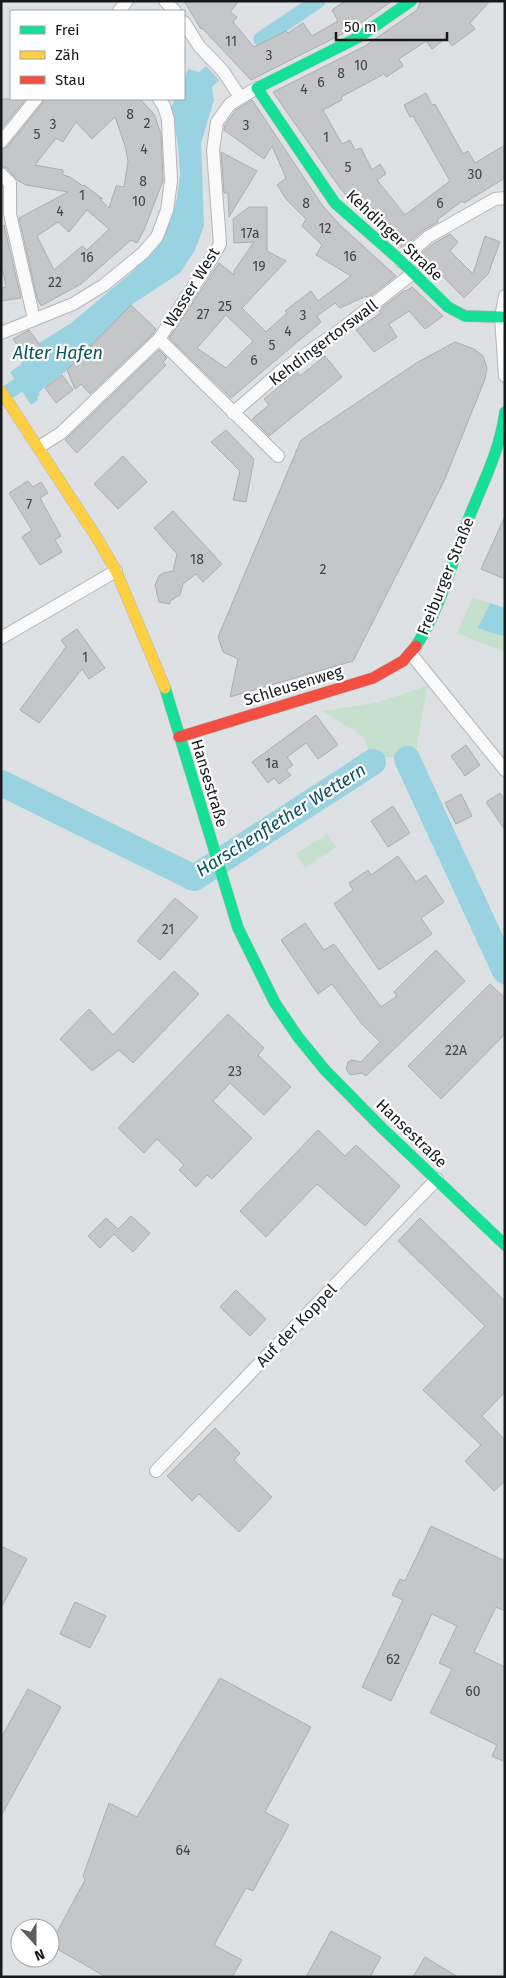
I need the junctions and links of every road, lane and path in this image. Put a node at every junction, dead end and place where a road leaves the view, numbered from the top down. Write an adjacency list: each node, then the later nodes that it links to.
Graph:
1 (165, 1): 3 (street)
2 (410, 2): 5 (street)
3 (174, 10)
4 (185, 24): 6 (street)
5 (257, 88): 6 (street, Wasser West); 12 (street, Kehdinger Straße)
6 (240, 97): 18 (street, Wasser West)
7 (35, 100): 9 (street)
8 (161, 103): 16 (street)
9 (1, 142)
10 (6, 178): 16 (street)
11 (505, 198): 12 (street)
12 (401, 261): 13 (street, Kehdinger Straße)
13 (414, 274): 15 (street, Kehdinger Straße); 22 (street, Kehdingertorswall)
14 (505, 296): 15 (street)
15 (501, 317): 19 (street)
16 (34, 319): 17 (street)
17 (1, 333)
18 (159, 339): 22 (street, Wasser West); 23 (street)
19 (505, 376)
20 (1, 391): 23 (street, Hansestraße)
21 (505, 412): 27 (street, Freiburger Straße)
22 (233, 413): 24 (street, Wasser West)
23 (39, 447): 25 (street, Hansestraße)
24 (278, 456)
25 (116, 571): 26 (street); 28 (street, Hansestraße)
26 (1, 638)
27 (411, 654): 28 (street, Schleusenweg); 29 (street, Freiburger Straße)
28 (179, 737): 30 (street, Hansestraße)
29 (505, 770)
30 (436, 1179): 31 (street, Hansestraße); 32 (street, Auf der Koppel)
31 (505, 1245)
32 (156, 1471)

